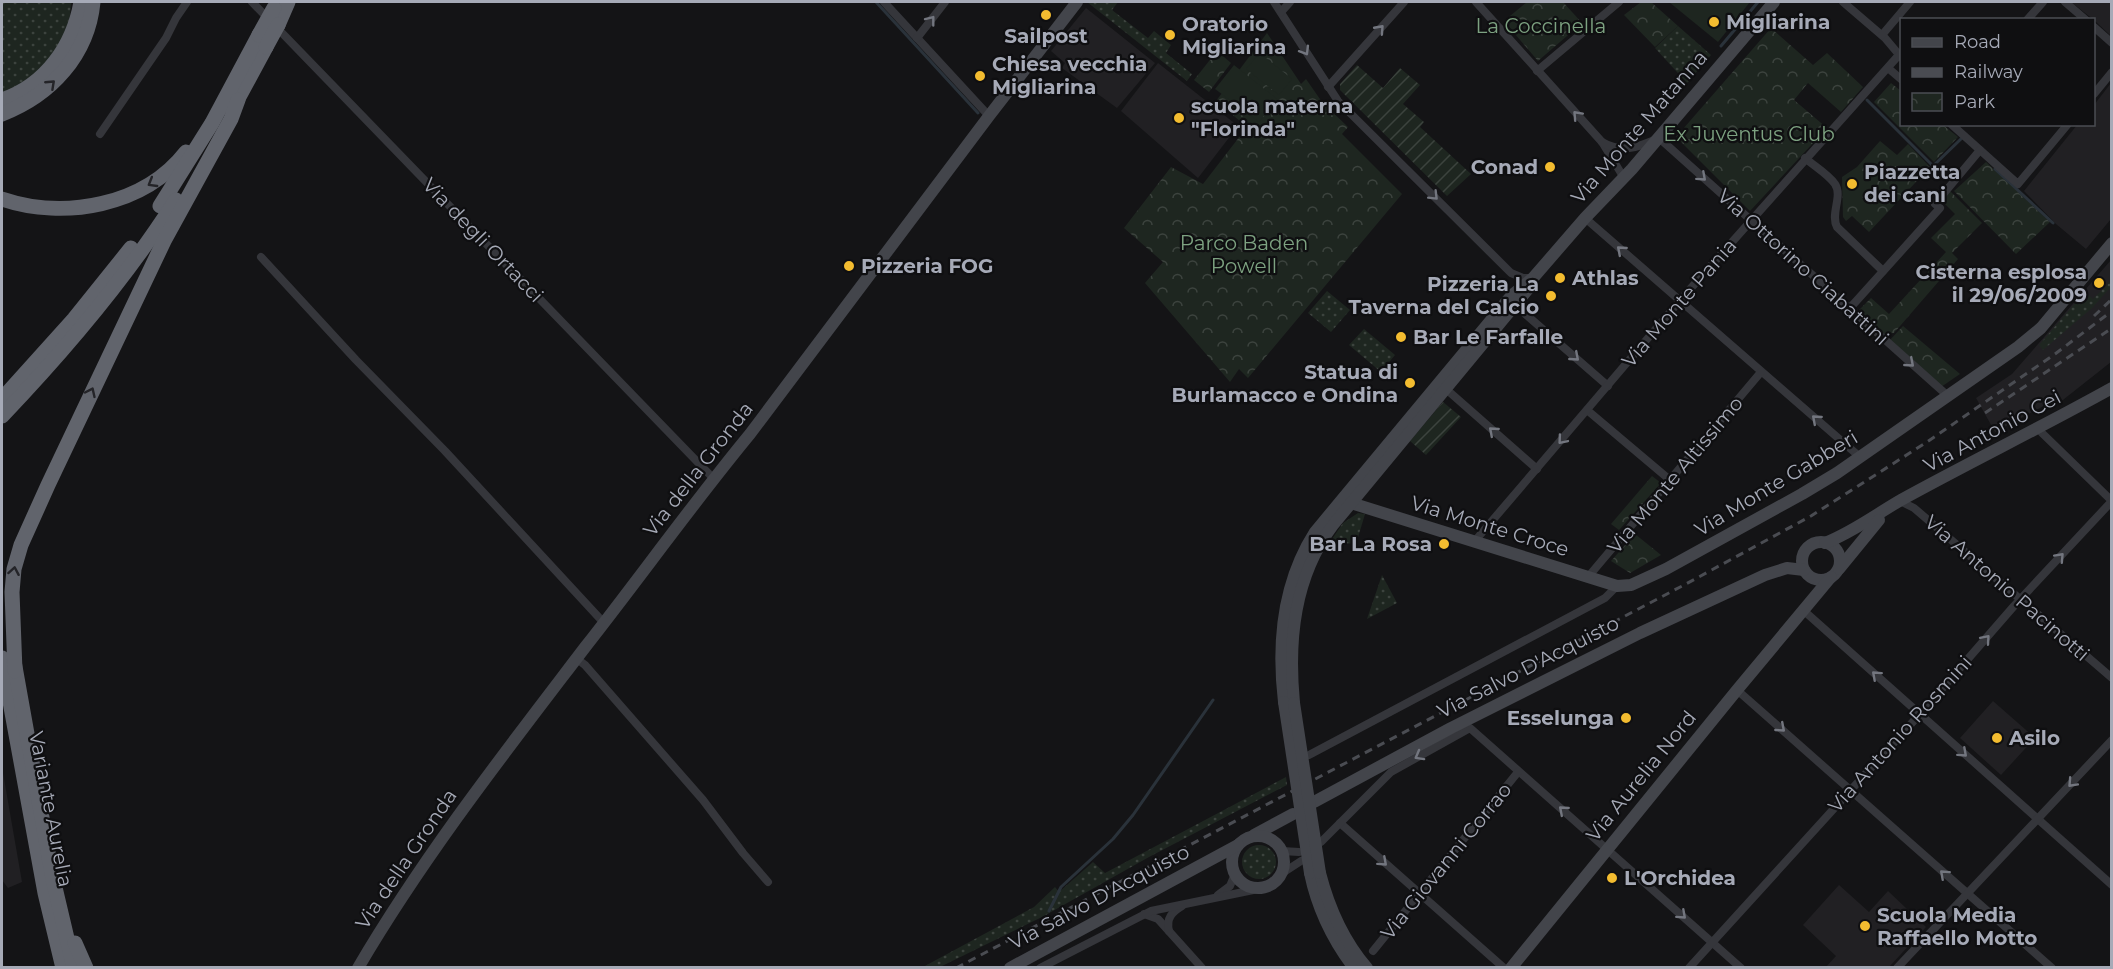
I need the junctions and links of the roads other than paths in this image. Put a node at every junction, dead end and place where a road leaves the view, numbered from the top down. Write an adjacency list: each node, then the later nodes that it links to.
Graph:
1 (81, 2): 36 (highway)
2 (93, 2): 37 (highway, one-way to 2)
3 (187, 2): 41 (street)
4 (252, 2): 69 (street, Via degli Ortacci)
5 (288, 2): 26 (highway, bridge)
6 (884, 2): 25 (street)
7 (945, 2): 25 (street, one-way to 7)
8 (1077, 2): 38 (street, Via della Gronda)
9 (1274, 2): 20 (street)
10 (1290, 2): 20 (street)
11 (1404, 2): 33 (street, one-way to 11)
12 (1476, 2): 30 (street)
13 (1619, 2): 30 (street)
14 (1774, 2): 42 (street, Via Monte Matanna)
15 (1843, 2): 24 (street)
16 (1910, 2): 24 (street)
17 (2043, 2): 21 (street)
18 (2065, 2): 22 (street)
19 (275, 5): 26 (highway, bridge)
20 (1281, 12): 33 (street, one-way to 33)
21 (2029, 18)
22 (2083, 18)
23 (2095, 28): 27 (street)
24 (1882, 35): 28 (street)
25 (917, 38): 38 (street)
26 (263, 41): 35 (highway)
27 (2112, 43)
28 (1900, 56): 29 (street, Via Monte Pania)
29 (1888, 68): 32 (street); 45 (street, Via Monte Pania)
30 (1537, 71): 43 (street, one-way to 30)
31 (2112, 72): 34 (street)
32 (1900, 78)
33 (1328, 87): 53 (street, one-way to 53)
34 (2095, 93)
35 (233, 95): 47 (highway, one-way to 47); 63 (highway); 65 (highway); 88 (highway, one-way to 35)
36 (2, 100)
37 (2, 114)
38 (988, 116): 69 (street, Via della Gronda)
39 (1953, 126): 44 (street)
40 (2066, 126): 44 (street)
41 (100, 134)
42 (1659, 138): 43 (street); 46 (street, Via Monte Matanna); 49 (street, Via Ottorino Ciabattini, one-way to 49)
43 (1602, 142): 46 (street)
44 (1980, 150): 52 (street)
45 (1806, 158): 49 (street, Via Monte Pania); 52 (street)
46 (1624, 178): 48 (street, Via Monte Matanna)
47 (2, 199)
48 (1585, 218): 54 (street, Via Monte Matanna); 56 (street, one-way to 48)
49 (1751, 221): 56 (street, Via Monte Pania); 57 (street, Via Ottorino Ciabattini)
50 (2112, 243): 62 (street)
51 (261, 257): 85 (street)
52 (1883, 271): 57 (street)
53 (1511, 273): 54 (street); 55 (street)
54 (1533, 278): 55 (street, Via Monte Matanna)
55 (1513, 301): 59 (street, one-way to 59); 61 (street, Via Monte Matanna); 71 (street, Via Monte Matanna)
56 (1680, 301): 58 (street); 59 (street, Via Monte Pania)
57 (1850, 308): 62 (street, Via Ottorino Ciabattini, one-way to 62)
58 (1761, 372): 67 (street, one-way to 58); 70 (street, Via Monte Altissimo)
59 (1608, 386): 64 (street, Via Monte Pania)
60 (2112, 388): 73 (street, Via Antonio Cei)
61 (1446, 390): 68 (street, one-way to 61); 71 (street, Via Monte Matanna)
62 (1948, 396): 67 (street, Via Monte Gabberi)
63 (2, 399)
64 (1587, 410): 68 (street, Via Monte Pania, one-way to 68); 70 (street)
65 (2, 416)
66 (2042, 434): 72 (street)
67 (1860, 457): 81 (street, Via Monte Gabberi)
68 (1537, 469): 74 (street, Via Monte Pania)
69 (713, 478): 85 (street, Via della Gronda)
70 (1670, 480): 80 (street, Via Monte Altissimo)
71 (1350, 497): 74 (street, Via Monte Croce); 106 (street, bridge)
72 (2111, 501): 83 (street, Via Antonio Rosmini, one-way to 72)
73 (1895, 504): 75 (street, Via Antonio Cei); 79 (street, Via Antonio Cei); 83 (street, Via Antonio Pacinotti)
74 (1474, 542): 80 (street, Via Monte Croce)
75 (1825, 543): 76 (street); 79 (street)
76 (1804, 551): 77 (street); 78 (street, Via Salvo D'Acquisto)
77 (1807, 574): 78 (street, Via Salvo D'Acquisto); 79 (street); 84 (street, Via Aurelia Nord)
78 (1765, 575): 96 (street, Via Salvo D'Acquisto)
79 (1834, 575): 84 (street, Via Aurelia Nord)
80 (1588, 577): 81 (street, Via Monte Croce)
81 (1617, 586): 93 (street)
82 (2, 596): 88 (highway)
83 (2020, 600): 89 (street, Via Antonio Pacinotti); 91 (street, Via Antonio Rosmini, one-way to 83)
84 (1803, 610): 90 (street, Via Aurelia Nord); 91 (street, one-way to 84)
85 (604, 623): 87 (street, Via della Gronda)
86 (2, 658): 112 (highway, Variante Aurelia)
87 (577, 659): 109 (street); 126 (street, Via della Gronda)
88 (15, 671): 108 (highway, Variante Aurelia)
89 (2112, 678)
90 (1737, 690): 95 (street, one-way to 95); 103 (street, Via Aurelia Nord)
91 (1920, 714): 95 (street, Via Antonio Rosmini); 97 (street, one-way to 97)
92 (2112, 740): 97 (street, one-way to 97)
93 (1309, 755)
94 (1518, 772): 98 (street, one-way to 98); 103 (street, one-way to 94); 113 (street, Via Giovanni Corrao)
95 (1850, 789): 114 (street, one-way to 95); 119 (street, Via Antonio Rosmini)
96 (1314, 802)
97 (2038, 819): 110 (street); 114 (street)
98 (1340, 823): 100 (street); 113 (street, one-way to 113)
99 (1253, 836): 101 (street, Via Salvo D'Acquisto); 102 (street); 102 (street, Via Salvo D'Acquisto)
100 (1321, 842)
101 (1238, 845): 104 (street, Via Salvo D'Acquisto); 105 (street)
102 (1280, 847): 107 (street, Via Salvo D'Acquisto); 107 (street)
103 (1607, 848): 119 (street, one-way to 119); 133 (street, Via Aurelia Nord)
104 (1202, 864): 105 (street); 127 (street, Via Salvo D'Acquisto)
105 (1233, 869): 111 (street); 115 (street)
106 (1315, 873): 130 (street); 131 (street)
107 (1281, 874): 111 (street)
108 (53, 879): 124 (highway, Variante Aurelia); 125 (highway)
109 (768, 882)
110 (2112, 885)
111 (1263, 888): 115 (street)
112 (45, 893): 122 (highway); 123 (highway, Variante Aurelia)
113 (1419, 894): 120 (street, Via Giovanni Corrao); 132 (street)
114 (1967, 894): 121 (street); 136 (street)
115 (1218, 896): 116 (street)
116 (1184, 904): 117 (street); 118 (street)
117 (1143, 914): 118 (street); 128 (street)
118 (1170, 932): 129 (street)
119 (1712, 942): 134 (street, Via Antonio Rosmini); 135 (street)
120 (1373, 951)
121 (1898, 967)
122 (52, 968)
123 (63, 968)
124 (74, 968)
125 (86, 968)
126 (358, 968)
127 (1010, 968)
128 (1040, 968)
129 (1202, 968)
130 (1354, 968)
131 (1367, 968)
132 (1504, 968)
133 (1511, 968)
134 (1689, 968)
135 (1741, 968)
136 (2052, 968)

